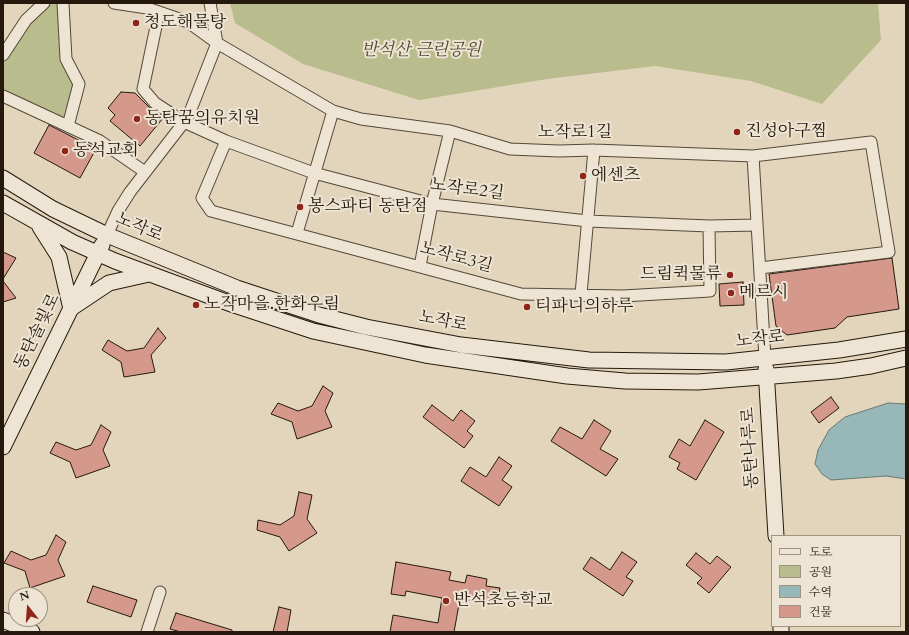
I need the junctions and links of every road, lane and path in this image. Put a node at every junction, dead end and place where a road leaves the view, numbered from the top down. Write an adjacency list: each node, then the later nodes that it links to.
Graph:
1 (44, 3): 7 (street)
2 (63, 3): 11 (street)
3 (210, 3): 6 (street)
4 (118, 4): 5 (street, 노작로1길)
5 (159, 12): 6 (street, 노작로1길); 10 (street, 노작로2길)
6 (217, 43): 9 (street, 노작로1길); 10 (street)
7 (3, 55)
8 (3, 96): 11 (street)
9 (333, 111): 12 (street, 노작로1길); 17 (street)
10 (184, 122): 13 (street, 노작로2길); 16 (street)
11 (68, 126): 16 (street)
12 (450, 131): 14 (street, 노작로1길); 20 (street)
13 (226, 141): 17 (street, 노작로2길); 26 (street, 노작로3길)
14 (594, 150): 15 (street, 노작로1길); 22 (street)
15 (753, 156): 24 (street); 31 (street, 노작로1길)
16 (145, 172): 27 (street)
17 (314, 173): 20 (street, 노작로2길); 26 (street)
18 (3, 178): 21 (street, 노작로)
19 (3, 203): 23 (street, 노작로)
20 (432, 204): 22 (street, 노작로2길); 30 (street)
21 (50, 206): 23 (street); 27 (street, 노작로)
22 (588, 221): 25 (street, 노작로2길); 33 (street)
23 (36, 223): 28 (street, 노작로); 34 (street)
24 (757, 225): 25 (street, 노작로2길); 31 (street)
25 (709, 226): 33 (street, 노작로3길)
26 (297, 233): 30 (street, 노작로3길)
27 (107, 235): 28 (street, 동탄솔빛로); 29 (street, 노작로)
28 (98, 253): 32 (street, 노작로); 34 (street, 동탄솔빛로)
29 (159, 257): 32 (street); 39 (street, 노작로)
30 (420, 266): 33 (street, 노작로3길)
31 (760, 268): 37 (street)
32 (151, 274): 34 (street); 42 (street, 노작로)
33 (581, 294)
34 (71, 309): 43 (street, 동탄솔빛로)
35 (904, 340): 36 (street, 노작로)
36 (825, 352): 37 (street, 노작로); 40 (street)
37 (765, 358): 39 (street, 노작로); 41 (street, 동탄나루로)
38 (905, 358): 40 (street, 노작로)
39 (697, 362): 42 (street)
40 (827, 372): 41 (street, 노작로)
41 (766, 378): 42 (street, 노작로); 44 (street, 동탄나루로)
42 (698, 382)
43 (3, 447)
44 (776, 535)
45 (160, 592): 48 (street)
46 (3, 620): 47 (street)
47 (32, 632)
48 (147, 632)

